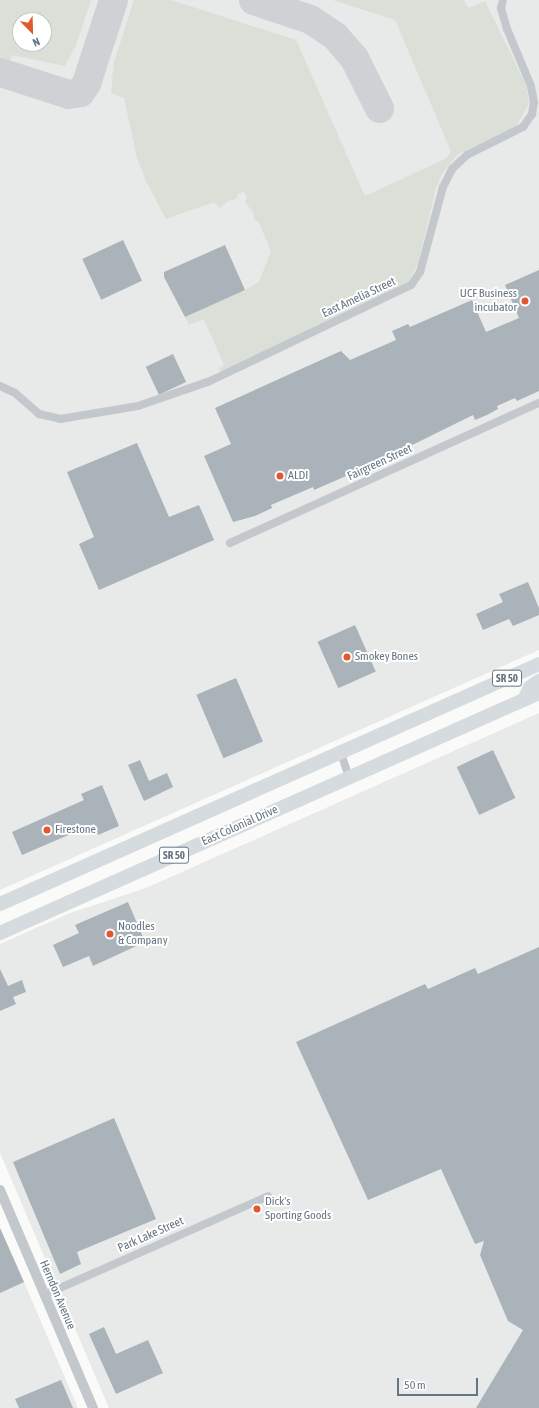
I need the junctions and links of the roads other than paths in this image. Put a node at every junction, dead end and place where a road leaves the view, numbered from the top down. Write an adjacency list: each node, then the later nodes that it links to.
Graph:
1 (502, 0): 2 (street, East Amelia Street)
2 (0, 386)
3 (539, 403): 4 (street, Fairgreen Street)
4 (230, 543)
5 (539, 664): 9 (highway, SR 50)
6 (539, 681): 8 (highway)
7 (539, 693): 8 (highway, East Colonial Drive / SR 50)
8 (524, 700): 10 (highway, East Colonial Drive / SR 50)
9 (341, 753): 10 (street); 11 (highway, SR 50)
10 (349, 777): 12 (highway, East Colonial Drive / SR 50)
11 (0, 904)
12 (0, 933)
13 (0, 1190): 15 (street, Herndon Avenue)
14 (268, 1196): 15 (street, Park Lake Street)
15 (44, 1296): 16 (street, Herndon Avenue)
16 (93, 1408)

